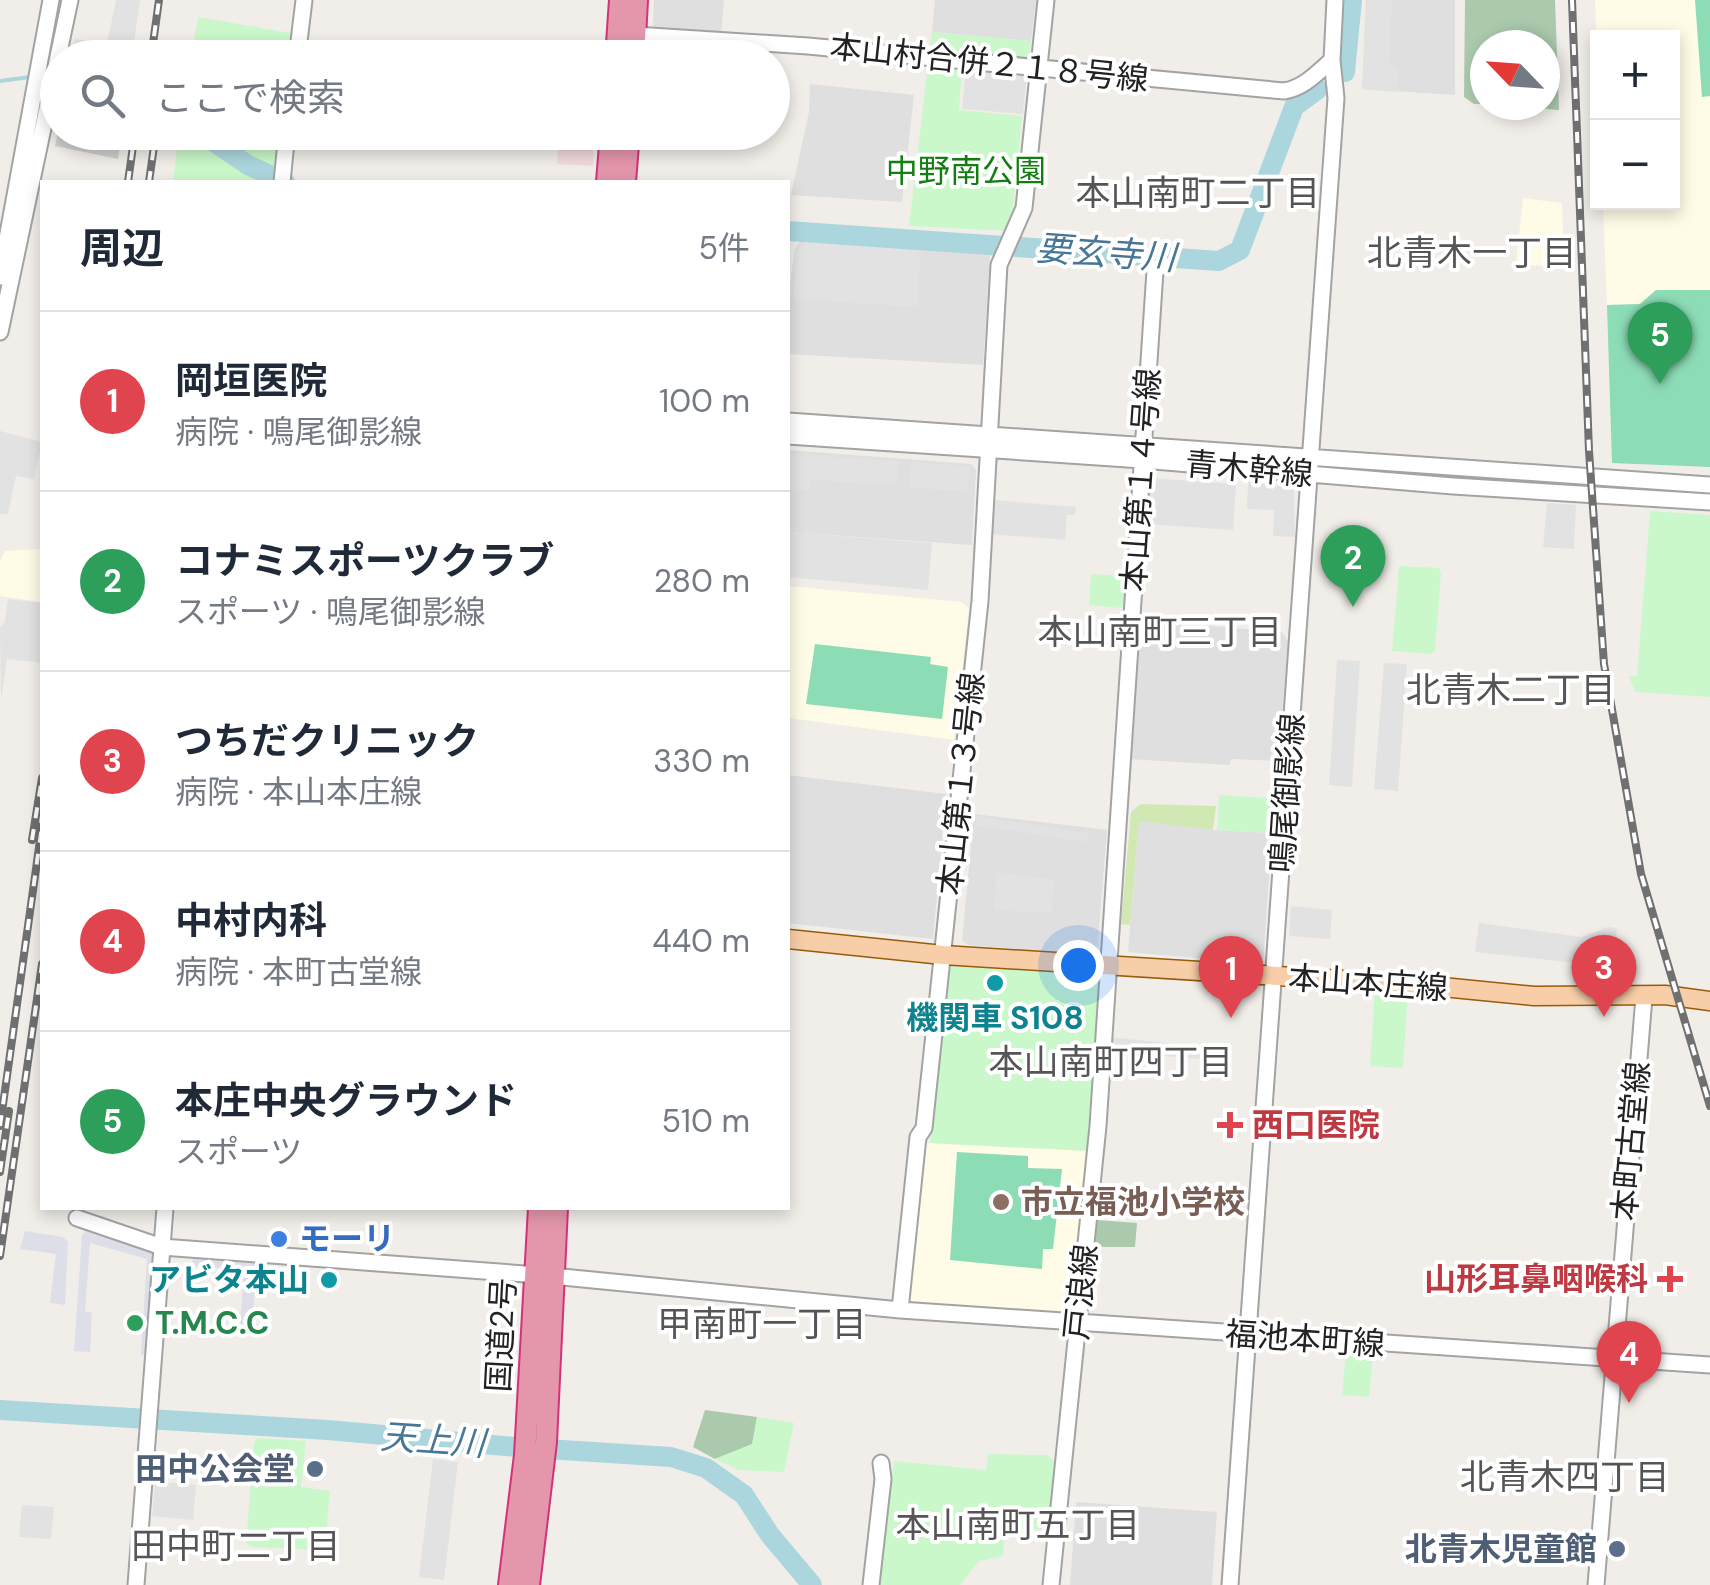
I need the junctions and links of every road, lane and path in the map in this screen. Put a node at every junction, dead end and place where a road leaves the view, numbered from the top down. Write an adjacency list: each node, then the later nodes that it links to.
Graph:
1 (51, 0): 9 (street)
2 (70, 0): 10 (street)
3 (304, 0): 11 (street)
4 (620, 0): 12 (highway)
5 (638, 0): 8 (highway)
6 (1046, 0): 17 (street, 本山第１３号線)
7 (1335, 0): 16 (street, 鳴尾御影線)
8 (636, 35): 13 (highway); 14 (street, 本山村合併２１８号線)
9 (48, 40)
10 (57, 40)
11 (299, 40)
12 (617, 40)
13 (636, 40)
14 (714, 40)
15 (790, 45): 17 (street, 本山村合併２１８号線)
16 (1332, 60): 17 (street, 本山村合併２１８号線); 33 (street, 鳴尾御影線)
17 (1039, 68): 31 (street, 本山第１３号線)
18 (40, 98): 27 (street)
19 (40, 104): 28 (street)
20 (286, 150): 23 (street)
21 (610, 150): 24 (highway)
22 (628, 150): 25 (highway)
23 (282, 178)
24 (608, 180)
25 (625, 180)
26 (1162, 264): 32 (street, 本山第１４号線)
27 (0, 277)
28 (0, 332)
29 (790, 421): 31 (street, 青木幹線)
30 (790, 436): 31 (street, 青木幹線)
31 (986, 442): 32 (street, 青木幹線); 38 (street, 本山第１３号線)
32 (1143, 453): 33 (street, 青木幹線); 36 (street, 本山第１４号線)
33 (1311, 465): 34 (street, 青木幹線); 35 (street, 青木幹線); 40 (street, 鳴尾御影線)
34 (1710, 485)
35 (1710, 502)
36 (1122, 760): 39 (street, 戸浪線)
37 (790, 939): 38 (main road, 本山本庄線)
38 (943, 955): 39 (main road, 本山本庄線); 49 (street, 本山第１３号線)
39 (1107, 966): 40 (main road, 本山本庄線); 50 (street, 戸浪線)
40 (1275, 977): 41 (main road, 本山本庄線); 51 (street, 鳴尾御影線)
41 (1644, 996): 42 (main road, 本山本庄線); 52 (street, 本町古堂線)
42 (1710, 1001)
43 (164, 1210): 47 (street)
44 (540, 1210): 48 (highway, 国道2号)
45 (557, 1210): 48 (highway, 国道2号)
46 (77, 1218): 47 (street, 福池本町線)
47 (162, 1247): 48 (street, 福池本町線); 56 (street)
48 (543, 1276): 49 (street, 福池本町線); 54 (highway, 国道2号)
49 (900, 1310): 50 (street, 福池本町線)
50 (1078, 1322): 51 (street, 福池本町線); 60 (street, 戸浪線)
51 (1248, 1335): 52 (street, 福池本町線); 61 (street, 鳴尾御影線)
52 (1612, 1359): 53 (street, 福池本町線); 62 (street, 本町古堂線)
53 (1710, 1365)
54 (535, 1449): 57 (highway, 国道2号); 58 (highway, 国道2号)
55 (881, 1463): 59 (street)
56 (136, 1585)
57 (508, 1585)
58 (529, 1585)
59 (871, 1585)
60 (1051, 1585)
61 (1230, 1585)
62 (1596, 1585)

